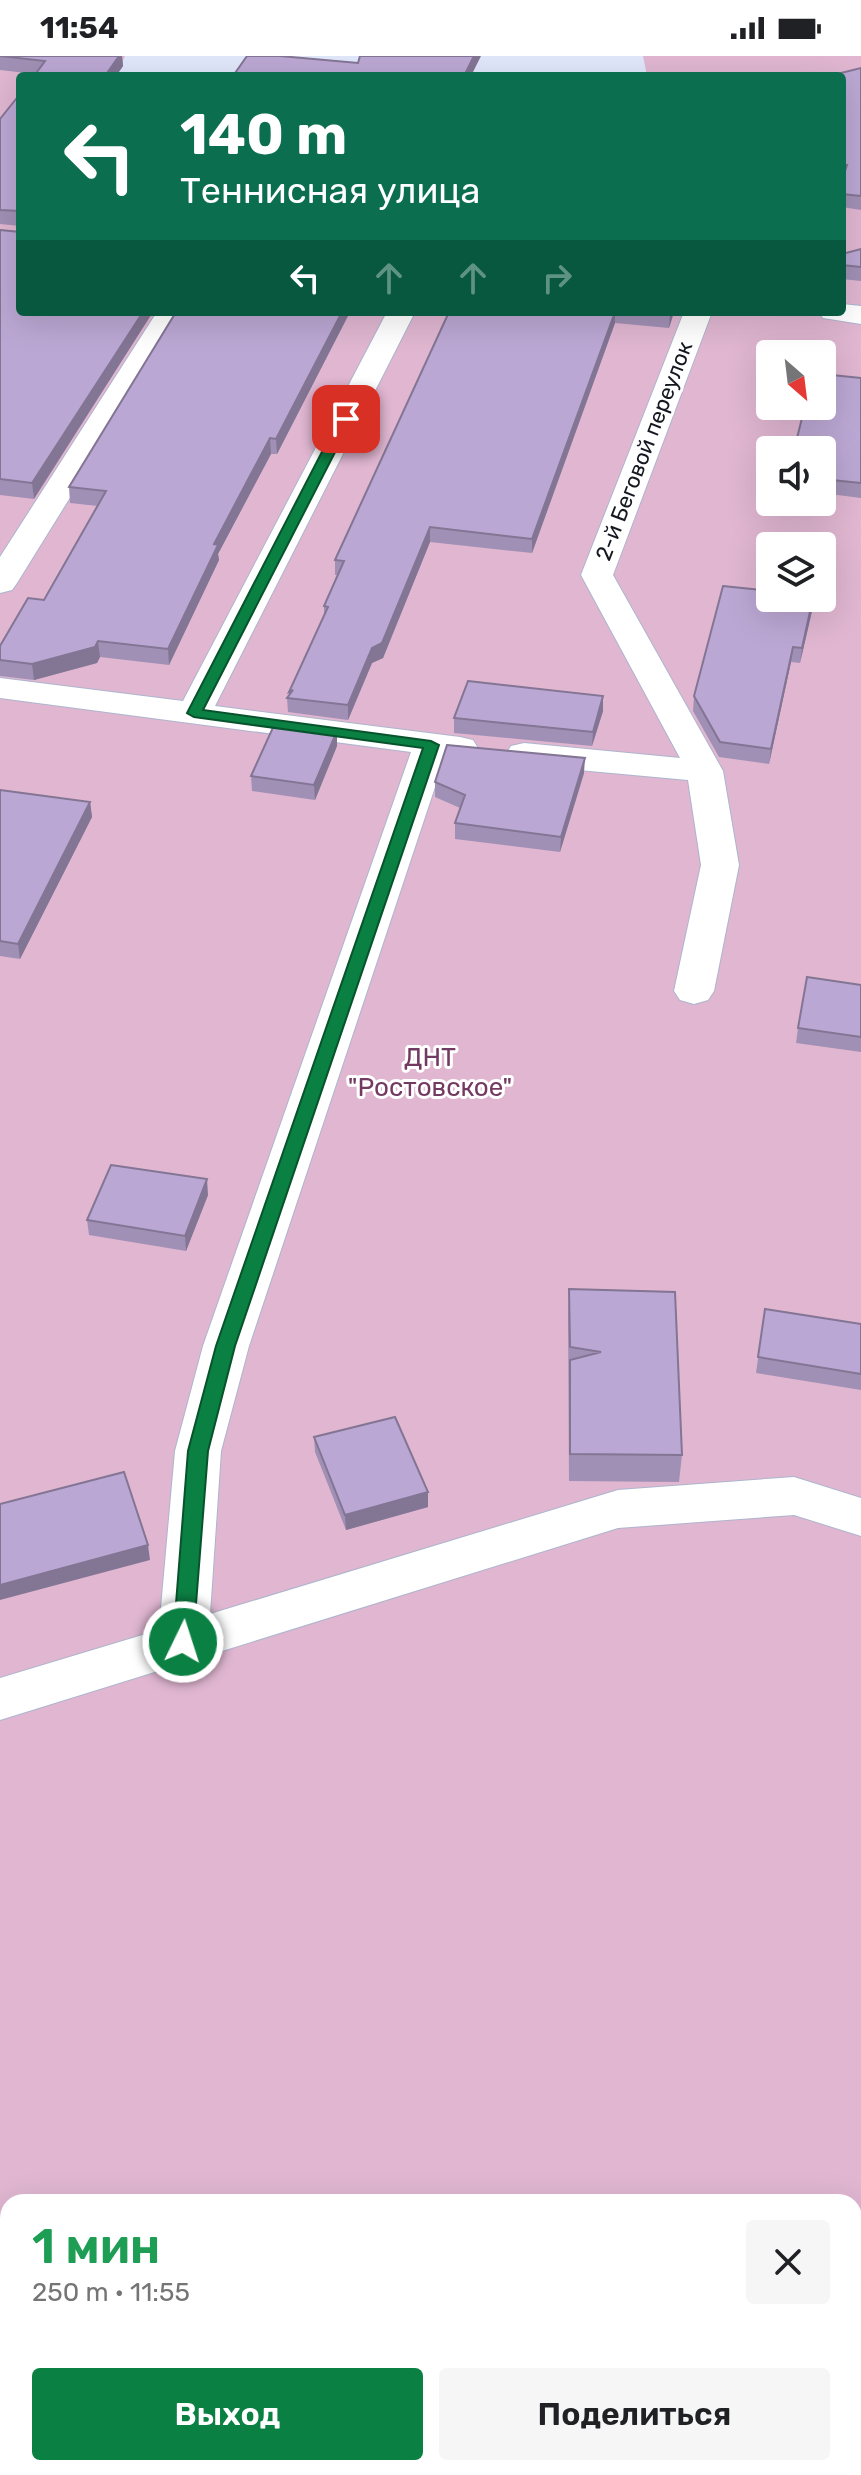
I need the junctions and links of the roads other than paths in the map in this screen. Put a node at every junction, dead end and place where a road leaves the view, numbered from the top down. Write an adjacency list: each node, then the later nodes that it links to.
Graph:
1 (168, 316): 4 (street)
2 (399, 316): 6 (street)
3 (696, 316): 8 (street, 2-й Беговой переулок)
4 (0, 583)
5 (0, 688): 6 (street)
6 (194, 713): 7 (street)
7 (431, 745): 8 (street); 11 (street)
8 (705, 771): 9 (street, 2-й Беговой переулок)
9 (694, 991)
10 (861, 1517): 11 (street)
11 (183, 1642): 12 (street)
12 (0, 1699)

